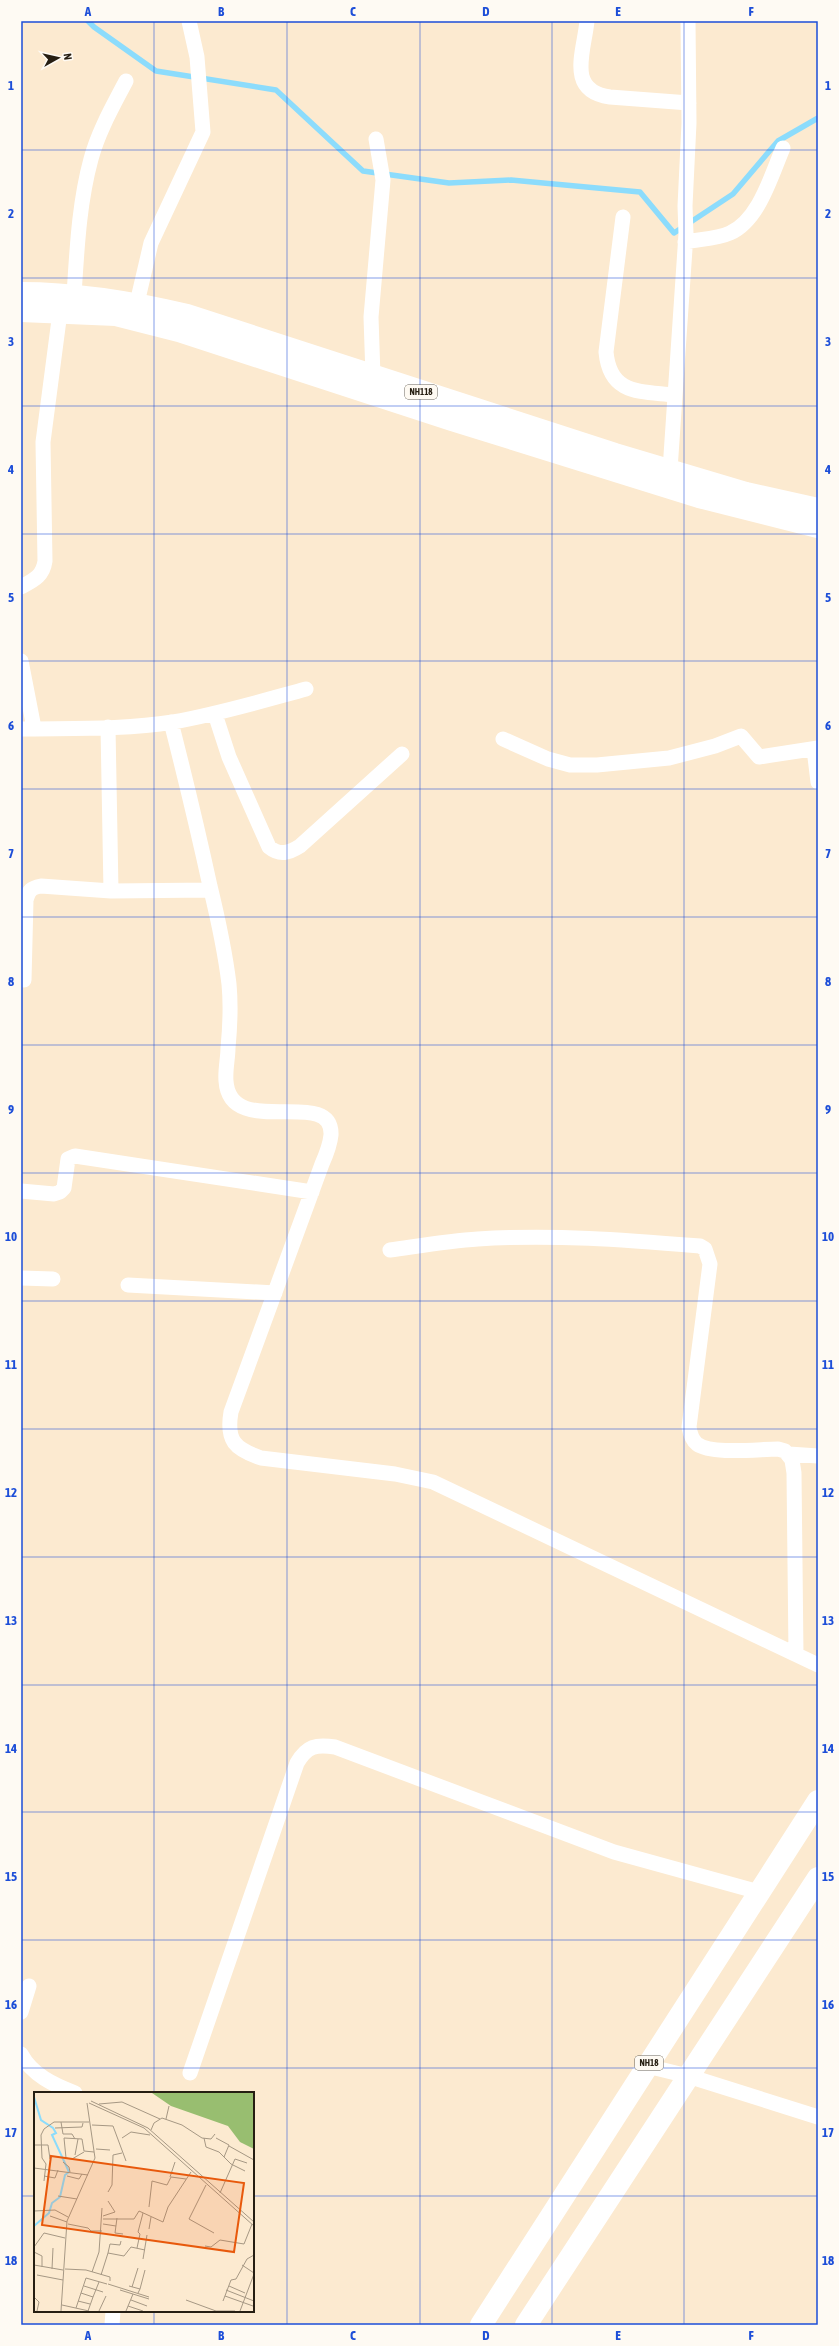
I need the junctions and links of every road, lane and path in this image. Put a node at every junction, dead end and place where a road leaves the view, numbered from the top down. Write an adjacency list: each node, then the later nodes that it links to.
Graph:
1 (189, 21): 12 (street)
2 (587, 21): 5 (street)
3 (688, 21): 5 (street)
4 (126, 82): 11 (street)
5 (689, 103): 9 (street)
6 (376, 139): 15 (street)
7 (783, 148): 9 (street)
8 (623, 217): 16 (street)
9 (685, 238): 16 (street)
10 (21, 293): 11 (highway, NH118)
11 (74, 295): 12 (highway, NH118)
12 (137, 303): 15 (highway, NH118)
13 (21, 311): 14 (highway, NH118)
14 (60, 312): 19 (highway, NH118); 20 (street)
15 (374, 376): 17 (highway, NH118)
16 (674, 396): 17 (street)
17 (670, 470): 18 (highway, NH118)
18 (818, 509)
19 (818, 526)
20 (21, 587)
21 (21, 661): 26 (street)
22 (306, 689): 23 (street)
23 (215, 714): 24 (street); 29 (street)
24 (171, 722): 25 (street); 31 (street)
25 (108, 727): 26 (street); 32 (street)
26 (27, 728)
27 (503, 739): 28 (street)
28 (816, 748): 30 (street)
29 (402, 754)
30 (818, 782)
31 (211, 890): 32 (street); 35 (street)
32 (111, 891): 33 (street)
33 (24, 980)
34 (21, 1191): 35 (street)
35 (312, 1192): 40 (street)
36 (390, 1250): 41 (street)
37 (21, 1278): 38 (street)
38 (53, 1279)
39 (128, 1285): 40 (street)
40 (275, 1293): 43 (street)
41 (789, 1454): 42 (street); 43 (street)
42 (818, 1456)
43 (796, 1654): 44 (street)
44 (818, 1665)
45 (818, 1801): 47 (highway, NH18)
46 (818, 1878): 53 (highway)
47 (758, 1892): 51 (highway, NH18); 52 (street)
48 (29, 1986): 49 (street)
49 (21, 2012)
50 (21, 2054): 54 (street)
51 (647, 2066): 53 (street); 58 (highway, NH18)
52 (190, 2073)
53 (688, 2076): 55 (street); 59 (highway)
54 (72, 2092)
55 (818, 2117)
56 (113, 2312): 57 (street)
57 (112, 2325)
58 (481, 2325)
59 (526, 2325)

